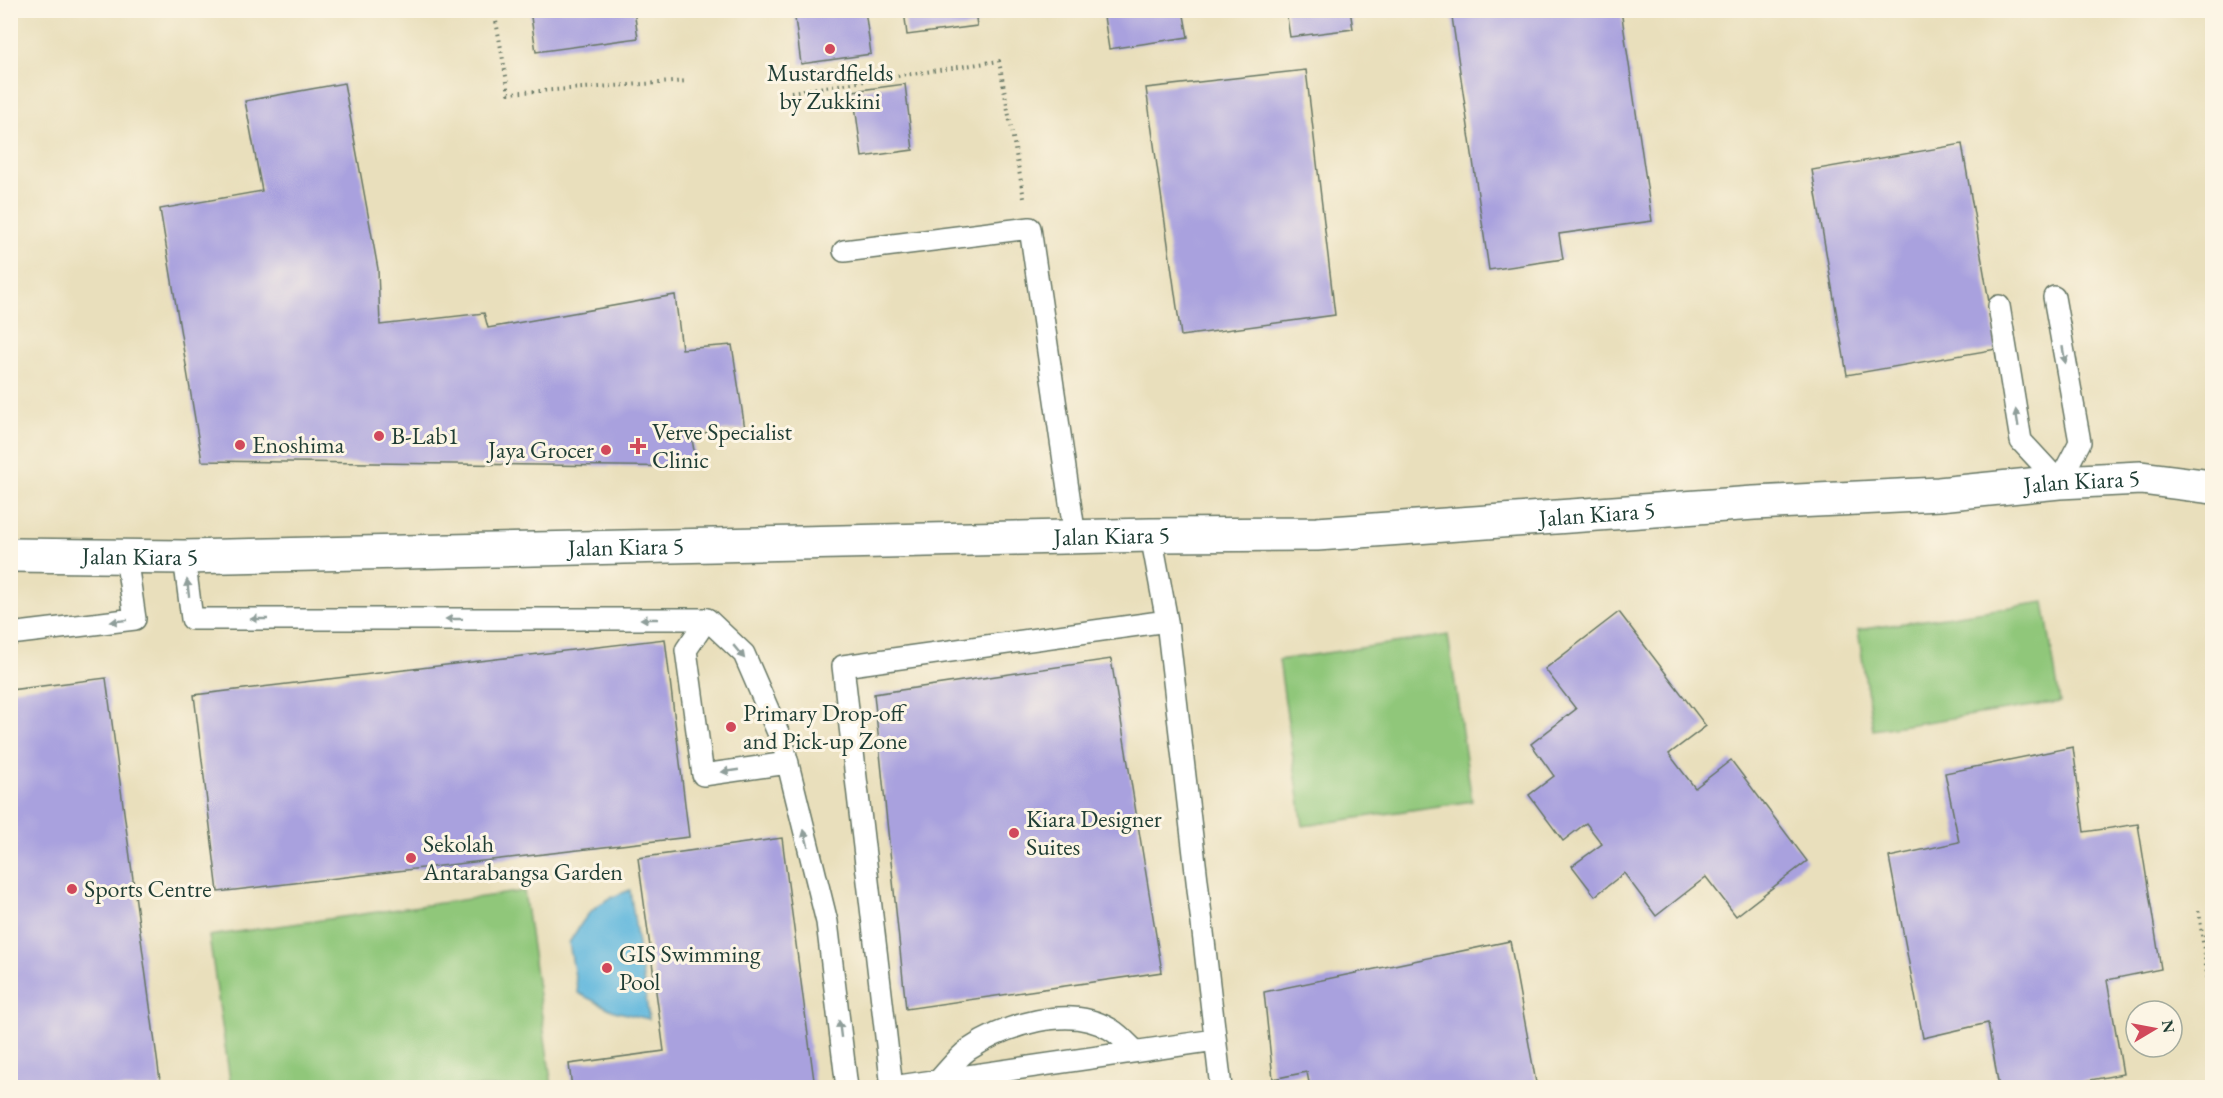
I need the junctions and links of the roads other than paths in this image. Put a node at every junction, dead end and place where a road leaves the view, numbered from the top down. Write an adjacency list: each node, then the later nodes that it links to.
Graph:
1 (844, 251): 7 (lane)
2 (2054, 297): 4 (lane, one-way to 4)
3 (1999, 306): 4 (lane, one-way to 3)
4 (2060, 482): 5 (street, Jalan Kiara 5); 6 (street, Jalan Kiara 5)
5 (2212, 488)
6 (1151, 535): 7 (street, Jalan Kiara 5); 12 (lane)
7 (1076, 537): 10 (street, Jalan Kiara 5)
8 (10, 555): 9 (street, Jalan Kiara 5)
9 (126, 556): 10 (street, Jalan Kiara 5); 13 (lane, one-way to 13)
10 (184, 557): 11 (lane, one-way to 10)
11 (707, 620): 14 (lane, one-way to 14); 14 (lane, one-way to 11)
12 (1167, 621): 15 (lane); 18 (lane)
13 (10, 634)
14 (788, 763): 19 (lane, one-way to 14)
15 (1215, 1040): 16 (lane); 20 (lane)
16 (1134, 1050): 17 (lane); 17 (lane)
17 (939, 1080): 18 (lane)
18 (892, 1087)
19 (847, 1088)
20 (1221, 1088)

